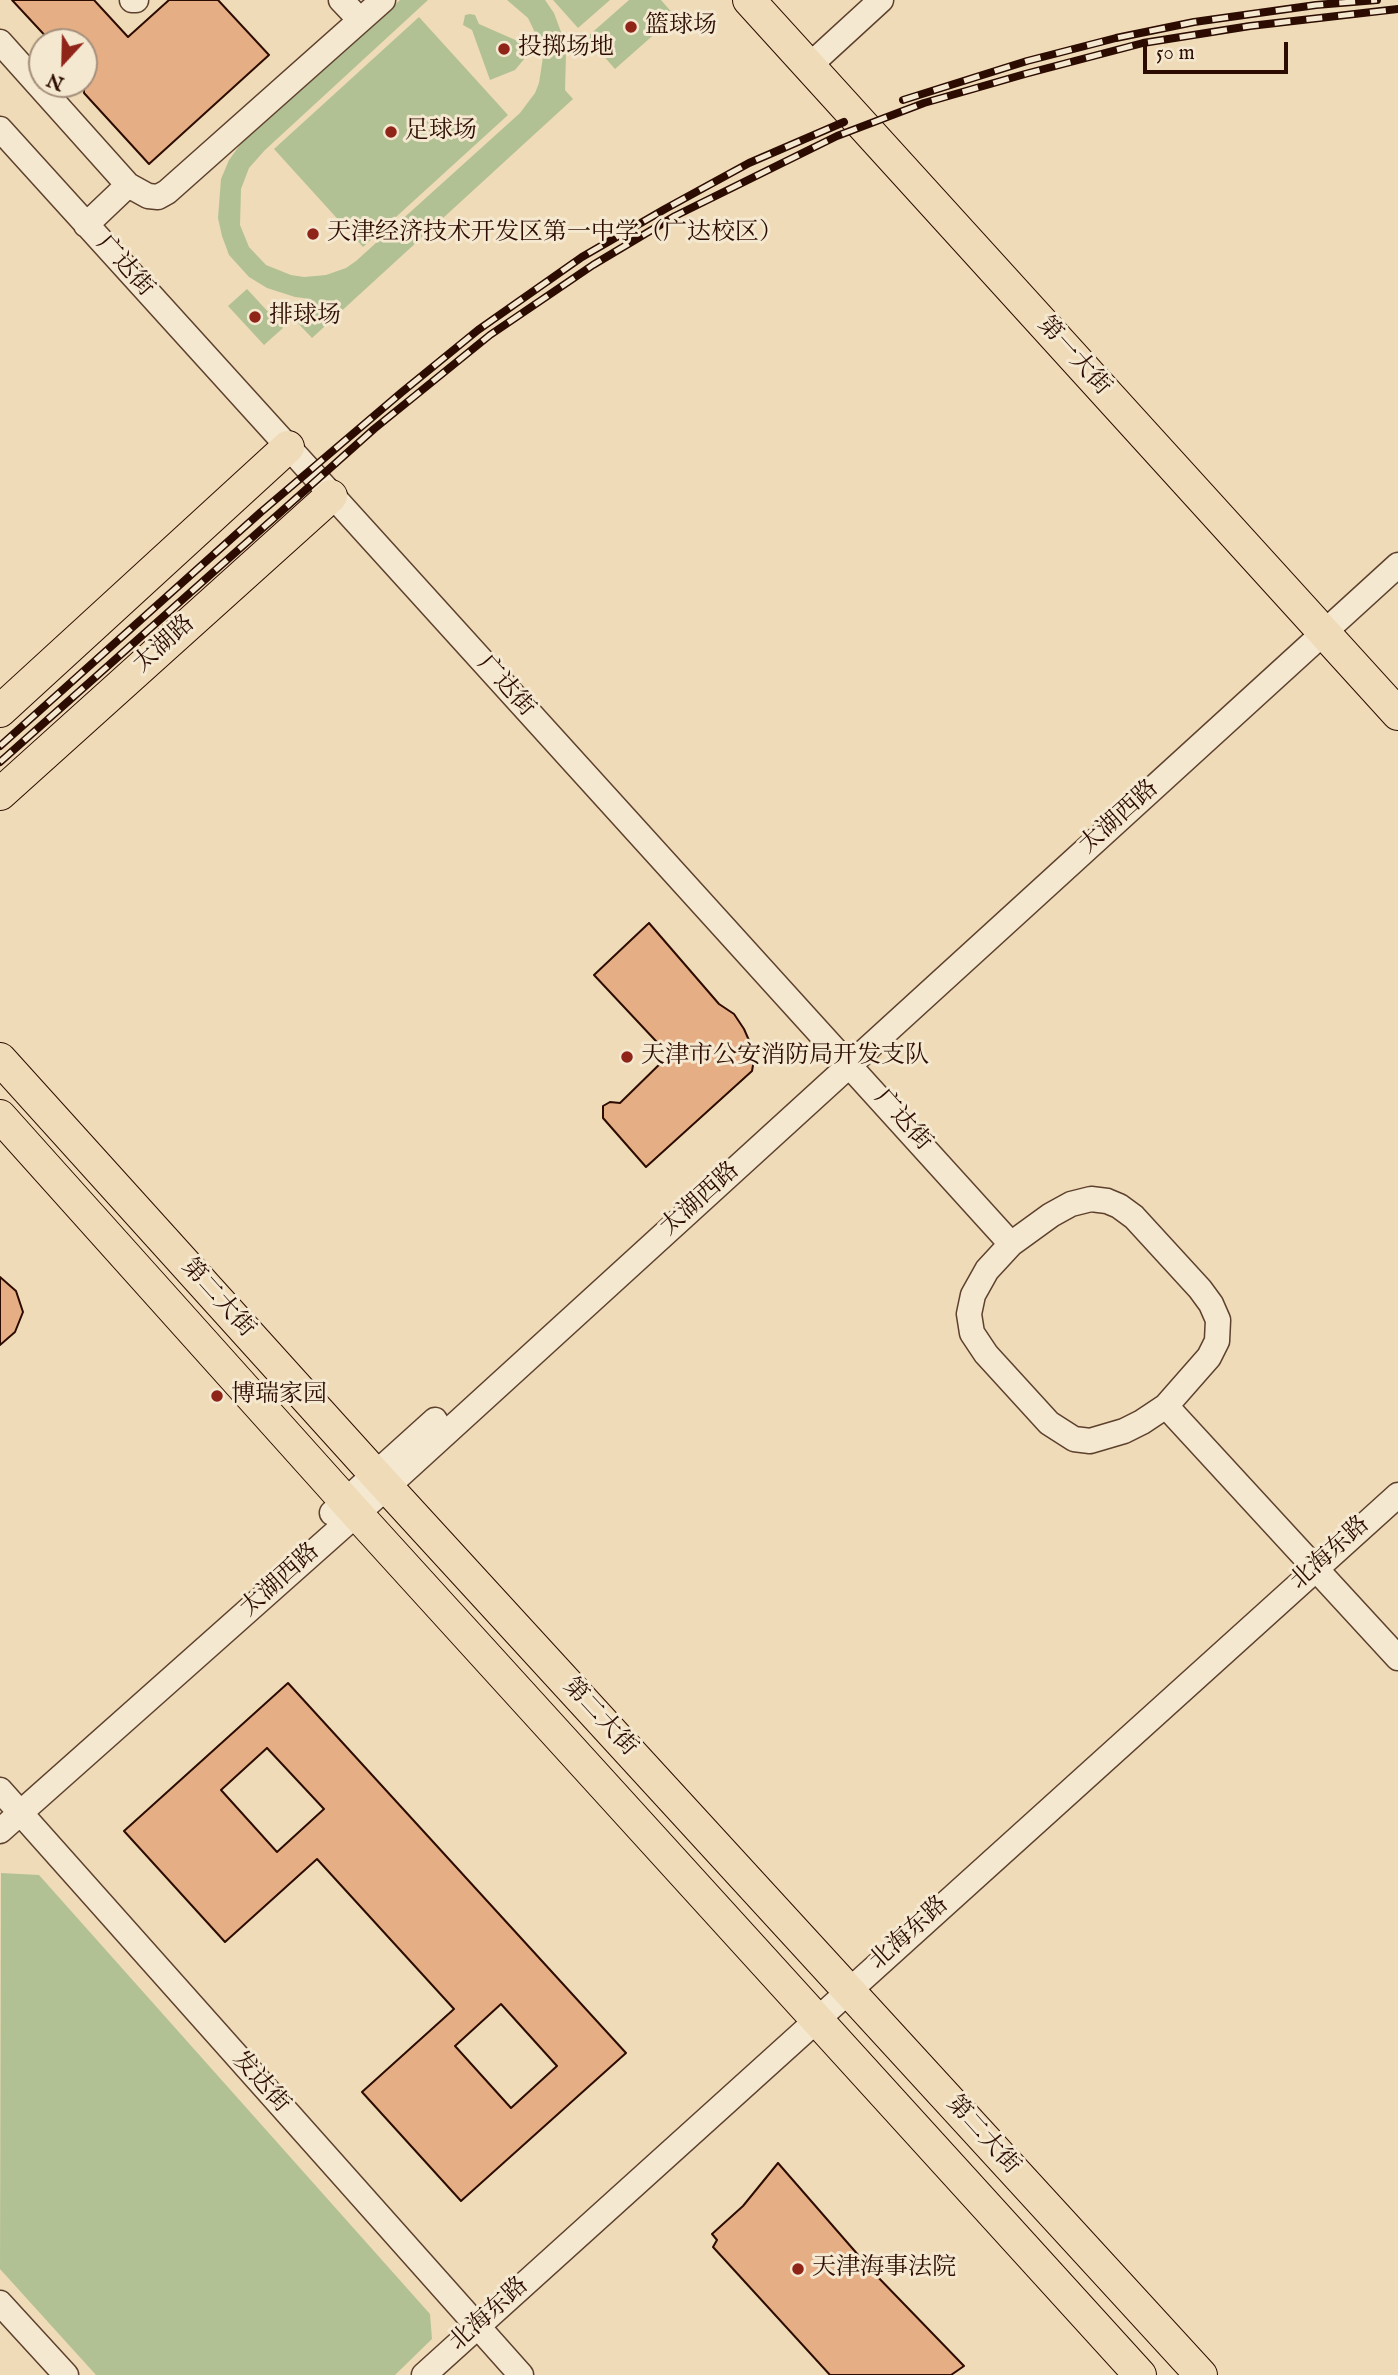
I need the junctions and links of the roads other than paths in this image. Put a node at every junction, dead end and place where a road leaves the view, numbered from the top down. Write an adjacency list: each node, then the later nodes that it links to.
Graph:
1 (341, 0): 6 (street)
2 (383, 0): 6 (street)
3 (749, 0): 8 (main road, 第一大街)
4 (774, 0): 8 (main road, 第一大街)
5 (881, 0): 8 (street)
6 (360, 20): 10 (street)
7 (0, 42): 10 (street)
8 (815, 60): 16 (main road, 第一大街)
9 (0, 129): 11 (street, 广达街)
10 (128, 185): 11 (street)
11 (86, 225): 12 (street, 广达街)
12 (288, 447): 13 (street, 广达街); 18 (main road)
13 (331, 496): 20 (main road, 太湖路); 22 (street, 广达街)
14 (1398, 548): 16 (street, 太湖西路)
15 (1398, 565): 16 (street, 太湖西路)
16 (1325, 622): 17 (main road, 第一大街); 19 (main road, 第一大街); 22 (street, 太湖西路)
17 (1398, 692)
18 (0, 711)
19 (1398, 714)
20 (0, 794)
21 (0, 1059): 26 (main road, 第二大街)
22 (846, 1059): 24 (street, 广达街); 26 (street, 太湖西路)
23 (0, 1116): 28 (main road, 第二大街)
24 (1012, 1244): 25 (street); 25 (street)
25 (1166, 1406): 29 (street)
26 (381, 1480): 28 (street, 太湖西路); 33 (main road, 第二大街)
27 (1398, 1495): 29 (street, 北海东路)
28 (351, 1507): 31 (street, 太湖西路); 34 (main road, 第二大街)
29 (1316, 1568): 30 (street); 33 (street, 北海东路)
30 (1398, 1658)
31 (11, 1802): 32 (street, 太湖西路); 36 (street, 发达街)
32 (0, 1831)
33 (848, 1990): 34 (street, 北海东路); 41 (main road, 第二大街)
34 (816, 2019): 36 (street, 北海东路); 40 (main road, 第二大街)
35 (0, 2303): 37 (street)
36 (477, 2327): 38 (street, 北海东路); 39 (street, 发达街)
37 (66, 2375)
38 (424, 2375)
39 (520, 2375)
40 (1140, 2375)
41 (1201, 2375)

